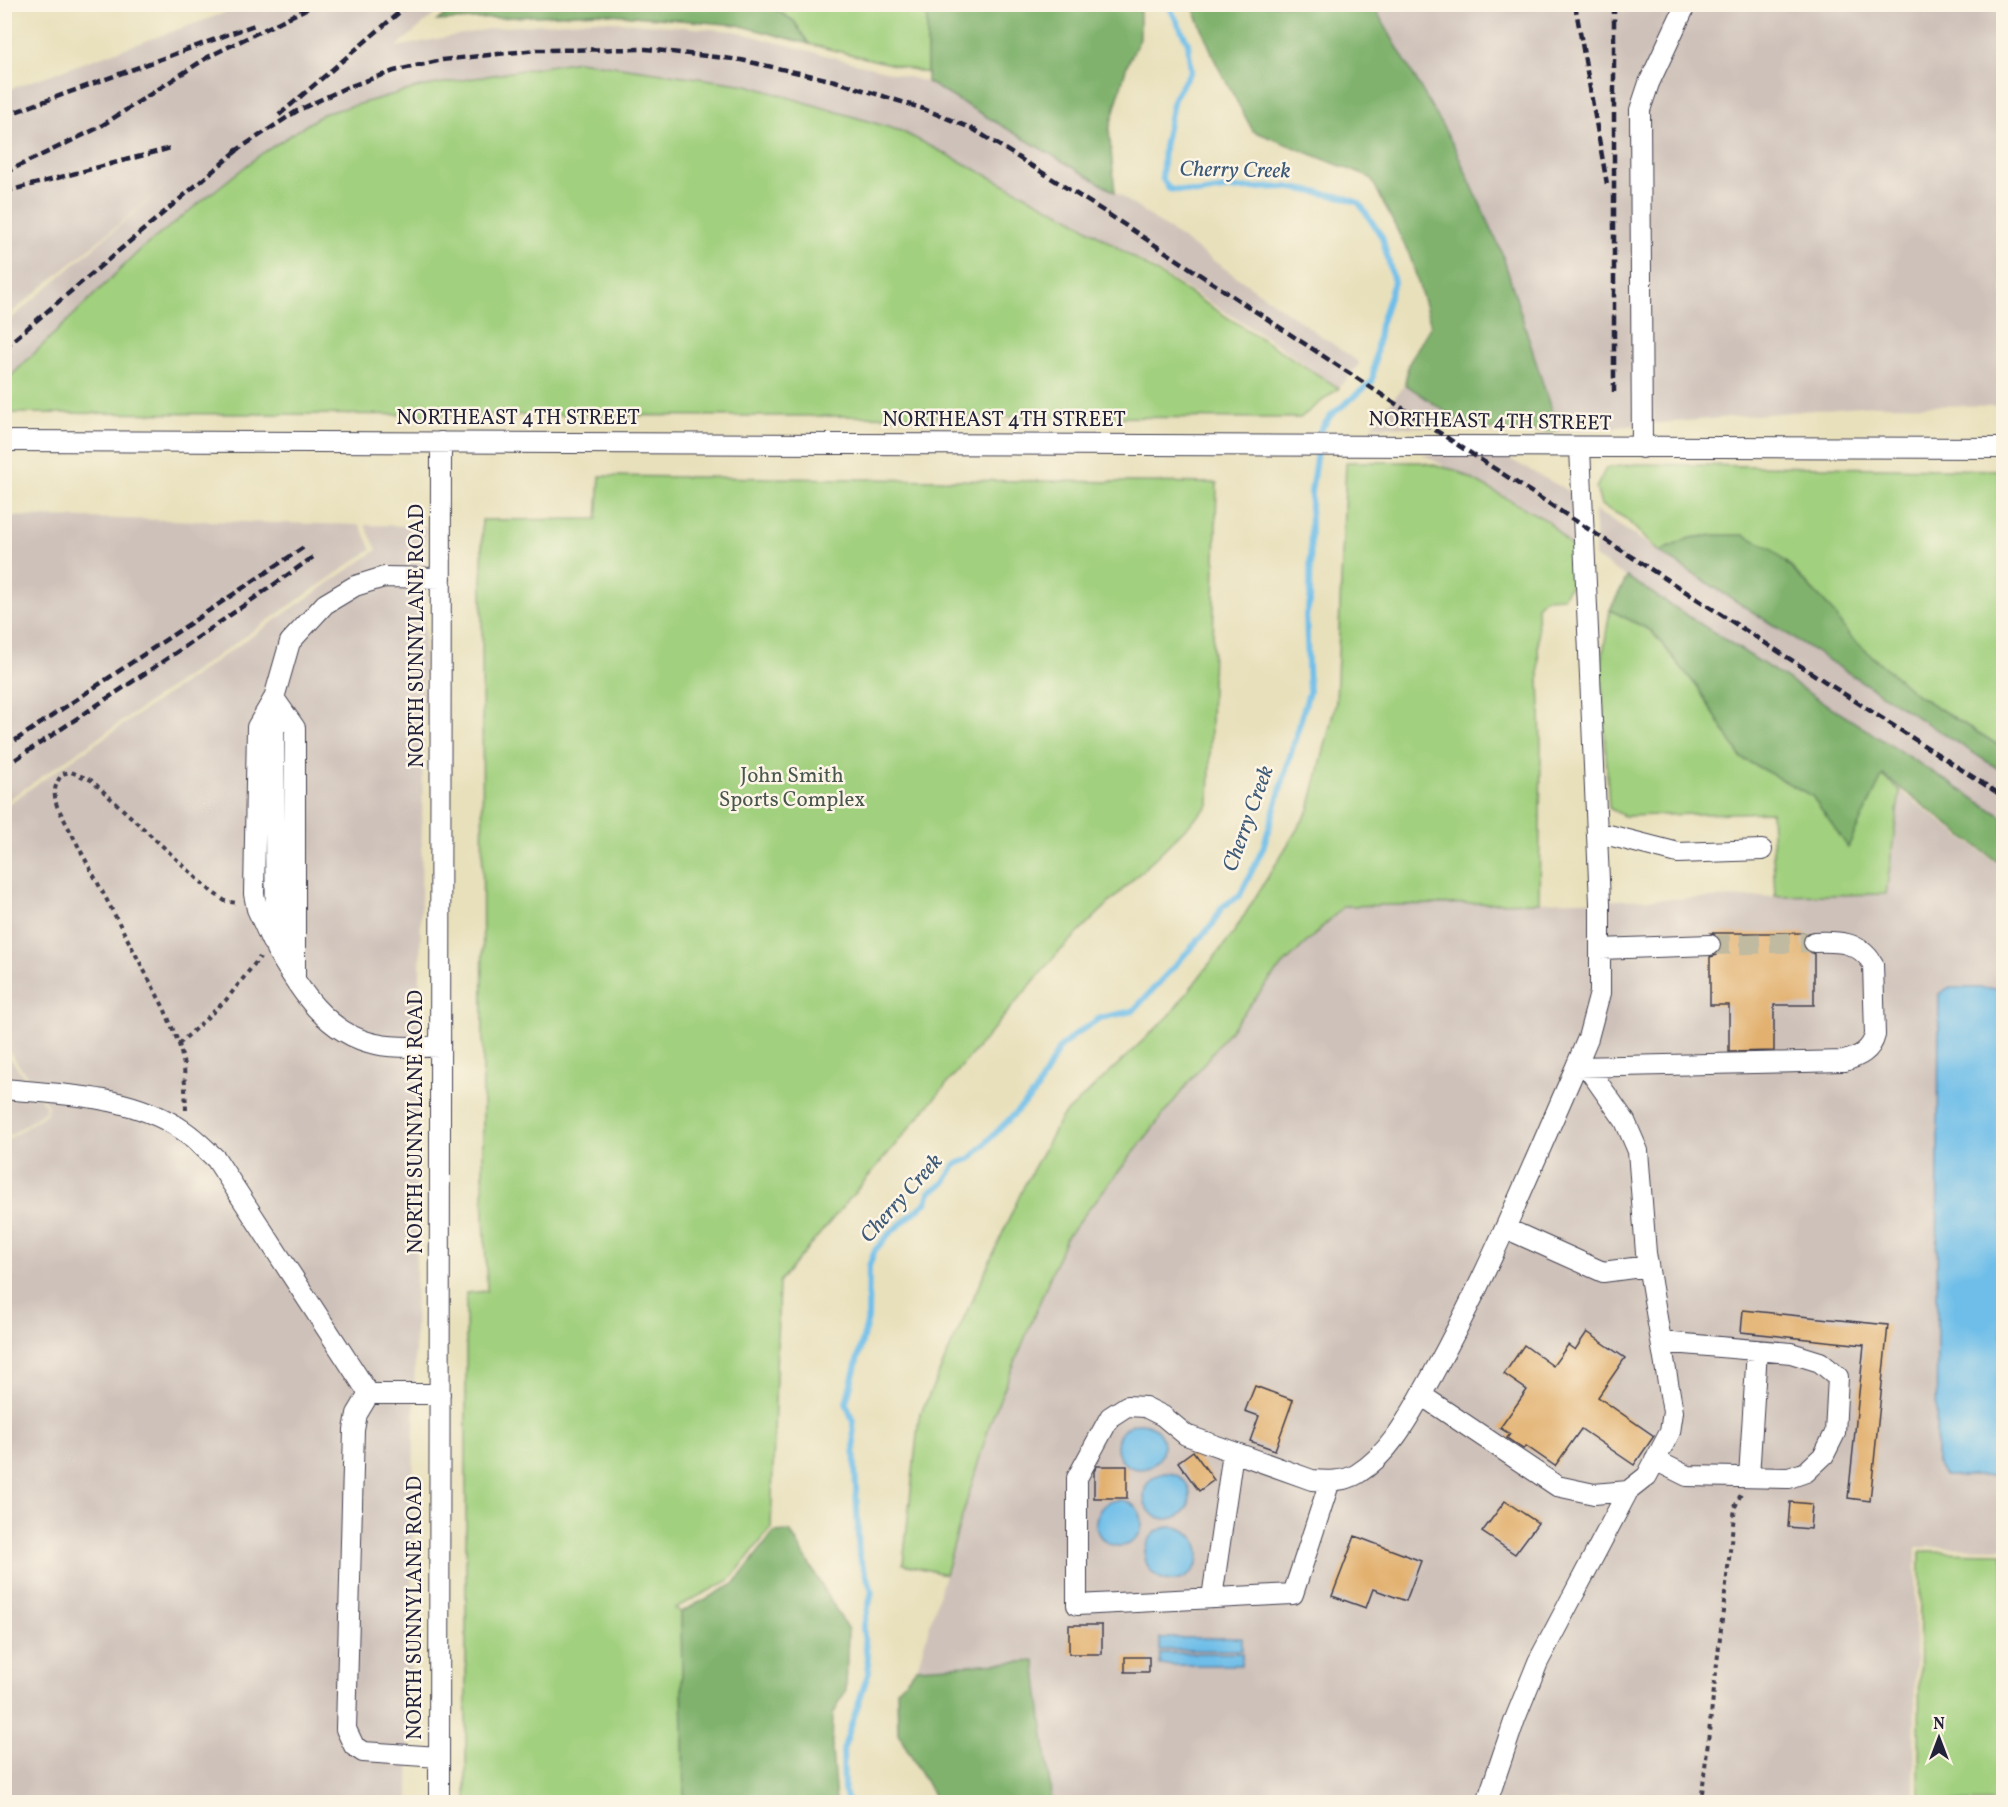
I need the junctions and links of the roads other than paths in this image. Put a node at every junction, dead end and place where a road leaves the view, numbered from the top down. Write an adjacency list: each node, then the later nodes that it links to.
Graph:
1 (1686, 4): 5 (street)
2 (4, 441): 3 (street, NORTHEAST 4TH STREET)
3 (441, 442): 4 (street, NORTHEAST 4TH STREET); 7 (street, NORTH SUNNYLANE ROAD)
4 (1580, 447): 5 (street, NORTHEAST 4TH STREET); 9 (street)
5 (1642, 447): 6 (street, NORTHEAST 4TH STREET)
6 (2004, 448)
7 (441, 578): 8 (street); 16 (street, NORTH SUNNYLANE ROAD)
8 (274, 698): 12 (street); 12 (street); 15 (street)
9 (1597, 832): 10 (street); 14 (street)
10 (1762, 850)
11 (1814, 942): 17 (street)
12 (274, 944): 15 (street)
13 (1710, 945): 14 (street)
14 (1600, 949): 17 (street)
15 (295, 982): 16 (street)
16 (440, 1047): 24 (street, NORTH SUNNYLANE ROAD)
17 (1581, 1067): 19 (street); 20 (street)
18 (4, 1089): 23 (street)
19 (1505, 1228): 20 (street); 25 (street)
20 (1648, 1266): 21 (street)
21 (1661, 1342): 22 (street); 27 (street)
22 (1758, 1350): 28 (street); 28 (street)
23 (369, 1394): 24 (street); 32 (street)
24 (440, 1394): 32 (street, NORTH SUNNYLANE ROAD)
25 (1421, 1395): 29 (street); 30 (street)
26 (1233, 1452): 29 (street); 31 (street); 31 (street)
27 (1655, 1460): 28 (street); 30 (street)
28 (1749, 1477)
29 (1330, 1481): 31 (street)
30 (1628, 1491): 33 (street)
31 (1212, 1598)
32 (439, 1757): 34 (street, NORTH SUNNYLANE ROAD)
33 (1488, 1799)
34 (439, 1803)

